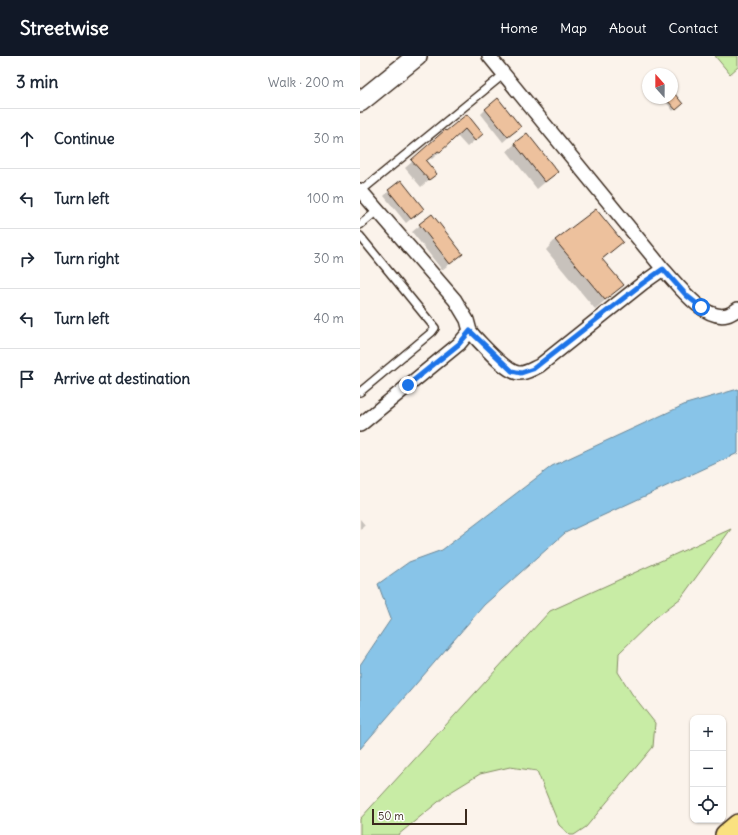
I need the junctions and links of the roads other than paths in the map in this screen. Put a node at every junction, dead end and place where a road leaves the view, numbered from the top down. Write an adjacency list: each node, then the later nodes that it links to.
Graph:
1 (406, 56): 5 (street)
2 (417, 56): 6 (street)
3 (489, 56): 4 (street)
4 (503, 75): 7 (lane); 11 (street)
5 (360, 92)
6 (360, 102)
7 (360, 191): 8 (street)
8 (377, 211): 9 (lane); 13 (street)
9 (360, 225)
10 (360, 236): 14 (lane)
11 (663, 269): 12 (street); 13 (street)
12 (738, 309)
13 (470, 331): 15 (street)
14 (360, 392)
15 (360, 425)
16 (738, 825): 17 (main road)
17 (726, 835)

